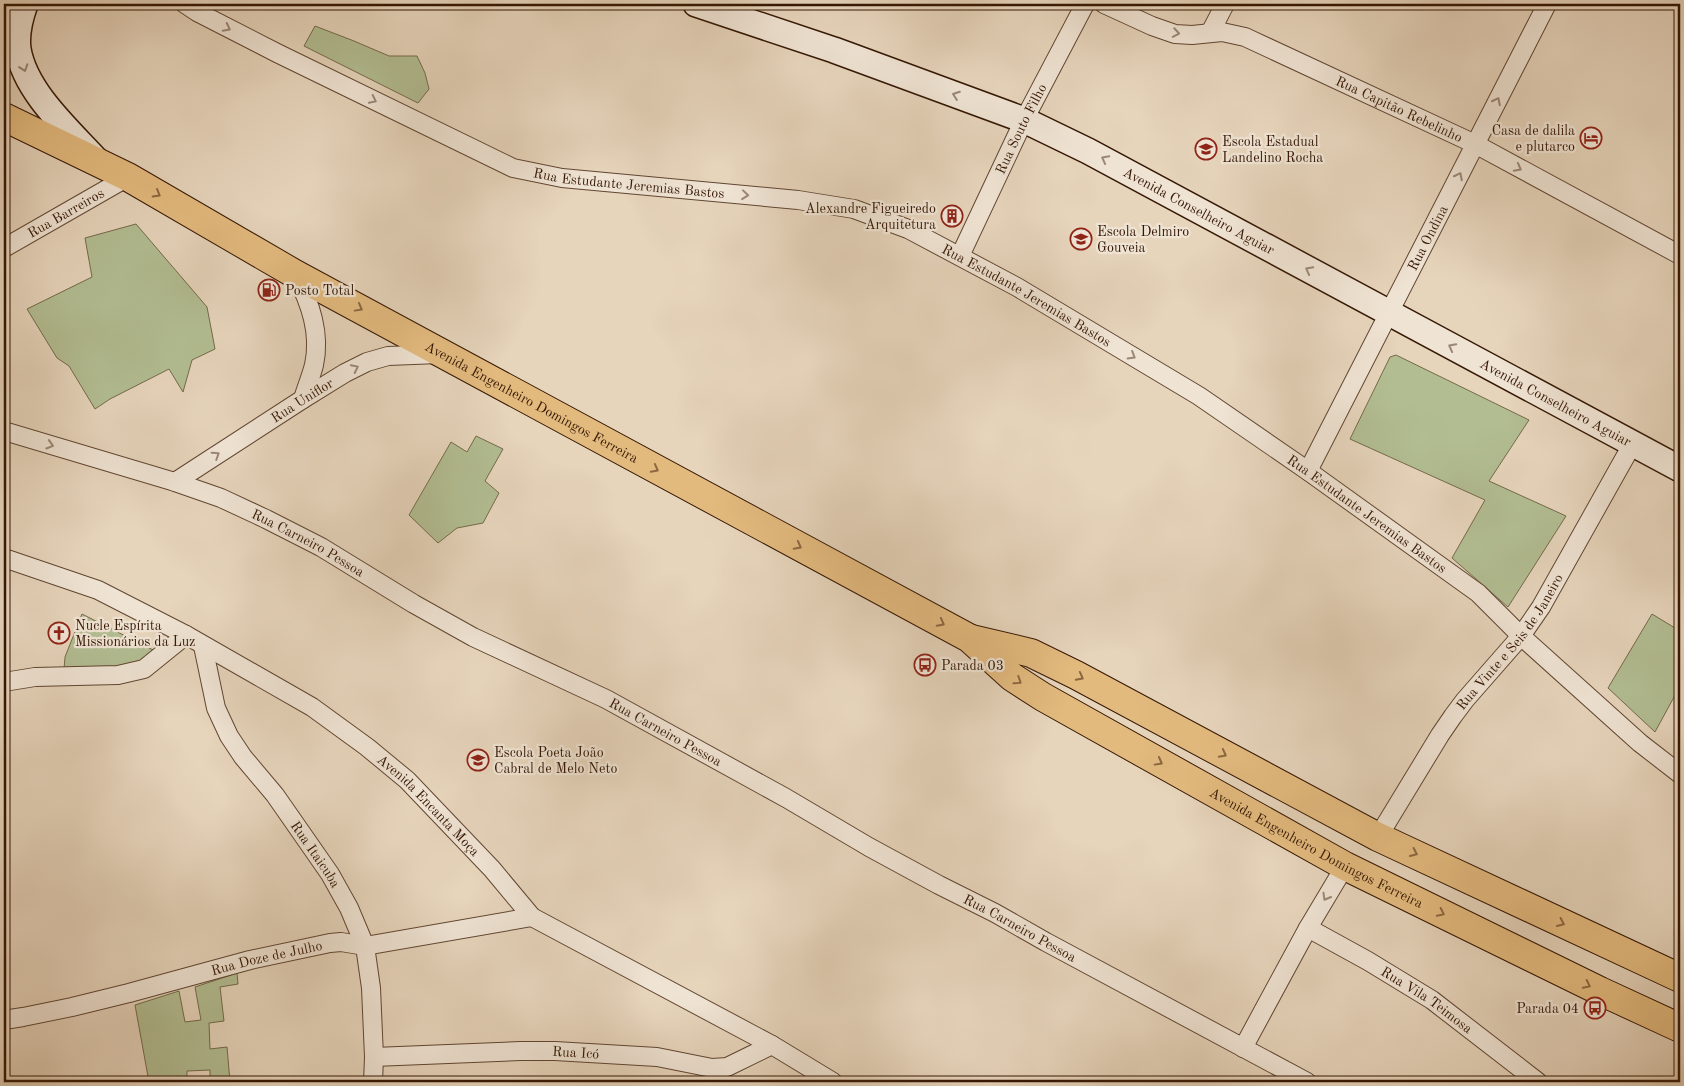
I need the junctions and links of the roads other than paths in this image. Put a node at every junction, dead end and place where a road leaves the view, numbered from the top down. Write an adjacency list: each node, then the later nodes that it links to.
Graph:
1 (25, 4): 12 (main road, Avenida Engenheiro Domingos Ferreira, one-way to 12)
2 (185, 4): 16 (street, Rua Estudante Jeremias Bastos, one-way to 16)
3 (696, 4): 10 (main road, Avenida Conselheiro Aguiar, one-way to 3)
4 (1085, 4): 10 (street, Rua Souto Filho)
5 (1104, 4): 8 (street, Rua Capitão Rebelinho, one-way to 8)
6 (1225, 4): 8 (street)
7 (1547, 4): 11 (street, Rua Ondina, one-way to 7)
8 (1210, 33): 11 (street, Rua Capitão Rebelinho)
9 (4, 117): 12 (main road, Avenida Engenheiro Domingos Ferreira)
10 (1024, 120): 16 (street, Rua Souto Filho); 18 (main road, Avenida Conselheiro Aguiar, one-way to 10)
11 (1475, 144): 15 (street, Rua Capitão Rebelinho, one-way to 15); 18 (street, Rua Ondina, one-way to 11)
12 (98, 161): 13 (main road, Avenida Engenheiro Domingos Ferreira)
13 (128, 177): 14 (street, Rua Barreiros); 17 (main road, Avenida Engenheiro Domingos Ferreira, one-way to 17)
14 (4, 248)
15 (1680, 255)
16 (960, 256): 24 (street, Rua Estudante Jeremias Bastos, one-way to 24)
17 (295, 274): 19 (main road, Avenida Engenheiro Domingos Ferreira, one-way to 19); 20 (street)
18 (1389, 314): 22 (main road, Avenida Conselheiro Aguiar, one-way to 18); 24 (street, Rua Ondina)
19 (443, 354): 20 (street, Rua Uniflor, one-way to 19); 29 (main road, Avenida Engenheiro Domingos Ferreira, one-way to 29)
20 (303, 399): 25 (street, Rua Uniflor, one-way to 20)
21 (4, 431): 25 (street, Rua Carneiro Pessoa, one-way to 25)
22 (1633, 443): 23 (main road, Avenida Conselheiro Aguiar); 28 (street, Rua Vinte e Seis de Janeiro)
23 (1680, 469)
24 (1308, 471): 28 (street, Rua Estudante Jeremias Bastos)
25 (175, 482): 42 (street, Rua Carneiro Pessoa)
26 (4, 558): 27 (street, Avenida Encanta Moça)
27 (186, 635): 30 (street, Avenida Encanta Moça); 31 (street)
28 (1521, 636): 32 (street, Rua Estudante Jeremias Bastos); 33 (street, Rua Vinte e Seis de Janeiro)
29 (968, 638): 33 (main road, Avenida Engenheiro Domingos Ferreira, one-way to 33); 34 (main road, Avenida Engenheiro Domingos Ferreira, one-way to 34)
30 (203, 646): 35 (street, Avenida Encanta Moça); 37 (street, Rua Itaicuba)
31 (4, 682)
32 (1680, 774)
33 (1378, 836): 38 (main road, Avenida Engenheiro Domingos Ferreira, one-way to 38)
34 (1345, 866): 36 (street, one-way to 36); 40 (main road, Avenida Engenheiro Domingos Ferreira, one-way to 40)
35 (532, 916): 37 (street, Rua Doze de Julho); 41 (street, Avenida Encanta Moça)
36 (1308, 928): 42 (street); 47 (street, Rua Vila Teimosa)
37 (365, 946): 39 (street, Rua Doze de Julho); 43 (street, Rua Itaicuba)
38 (1680, 978)
39 (4, 1020)
40 (1680, 1028)
41 (772, 1045): 43 (street, Rua Icó); 45 (street, Avenida Encanta Moça)
42 (1243, 1048): 46 (street, Rua Carneiro Pessoa)
43 (374, 1057): 44 (street, Rua Itaicuba)
44 (373, 1082)
45 (833, 1082)
46 (1307, 1082)
47 (1538, 1082)

